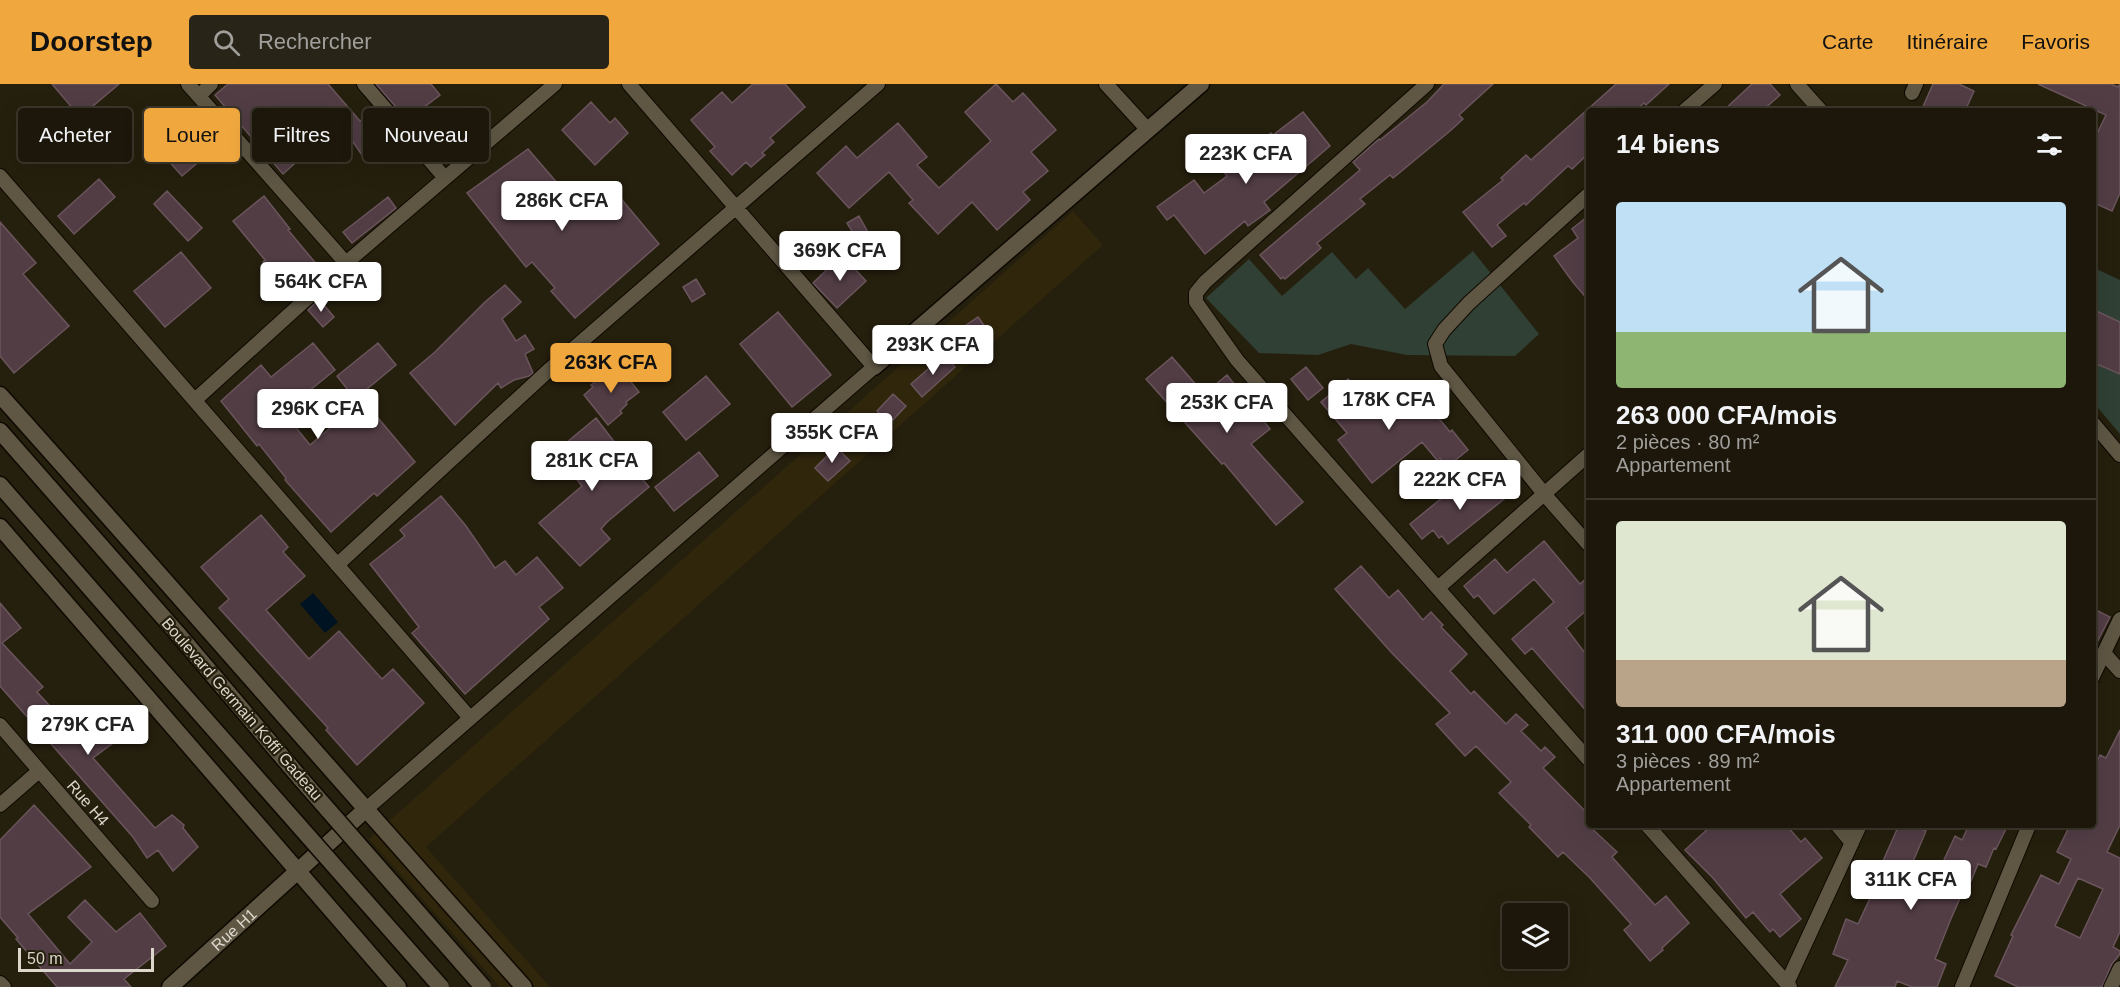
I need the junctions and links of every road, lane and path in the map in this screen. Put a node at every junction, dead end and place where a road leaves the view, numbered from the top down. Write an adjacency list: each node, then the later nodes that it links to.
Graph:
1 (188, 84): 12 (street)
2 (211, 84): 12 (street)
3 (364, 84): 17 (street)
4 (555, 84): 17 (street)
5 (629, 84): 19 (street)
6 (879, 84): 19 (street)
7 (1106, 84): 15 (street)
8 (1200, 84): 15 (main road)
9 (1427, 84): 33 (street)
10 (1715, 84): 13 (street)
11 (1797, 84): 14 (street)
12 (199, 96): 20 (street)
13 (1687, 108)
14 (1818, 108)
15 (1148, 130): 21 (main road)
16 (0, 176): 23 (street)
17 (445, 178): 20 (street)
18 (1586, 197): 29 (street)
19 (735, 209): 21 (street); 32 (street)
20 (346, 263): 23 (street)
21 (874, 367): 38 (street)
22 (0, 395): 43 (main road)
23 (195, 400): 32 (street)
24 (2096, 427): 26 (street)
25 (0, 431): 58 (main road, Boulevard Germain Koffi Gadeau, bridge)
26 (2120, 455)
27 (1586, 457): 29 (street)
28 (0, 485): 57 (main road, Boulevard Germain Koffi Gadeau, bridge)
29 (1545, 495): 31 (street); 33 (street)
30 (0, 527): 49 (main road)
31 (1586, 542)
32 (337, 565): 38 (street)
33 (1438, 588): 40 (street)
34 (2120, 619): 35 (street)
35 (2104, 653): 36 (street); 37 (street)
36 (2096, 670)
37 (2120, 671)
38 (470, 718): 43 (street)
39 (0, 725): 41 (street, Rue H4)
40 (1586, 757)
41 (39, 771): 42 (street); 50 (street, Rue H4)
42 (0, 805)
43 (365, 810): 49 (main road, Rue H1); 59 (main road)
44 (1650, 828): 53 (street)
45 (1840, 828): 48 (street)
46 (1859, 828): 48 (street)
47 (2028, 828): 60 (street)
48 (1852, 843): 53 (street)
49 (298, 873): 55 (main road, Rue H1); 56 (main road)
50 (152, 901)
51 (2120, 968): 61 (street)
52 (0, 982): 54 (street)
53 (1789, 985)
54 (4, 987)
55 (170, 987)
56 (398, 987)
57 (441, 987)
58 (483, 987)
59 (524, 987)
60 (1962, 987)
61 (2111, 987)

